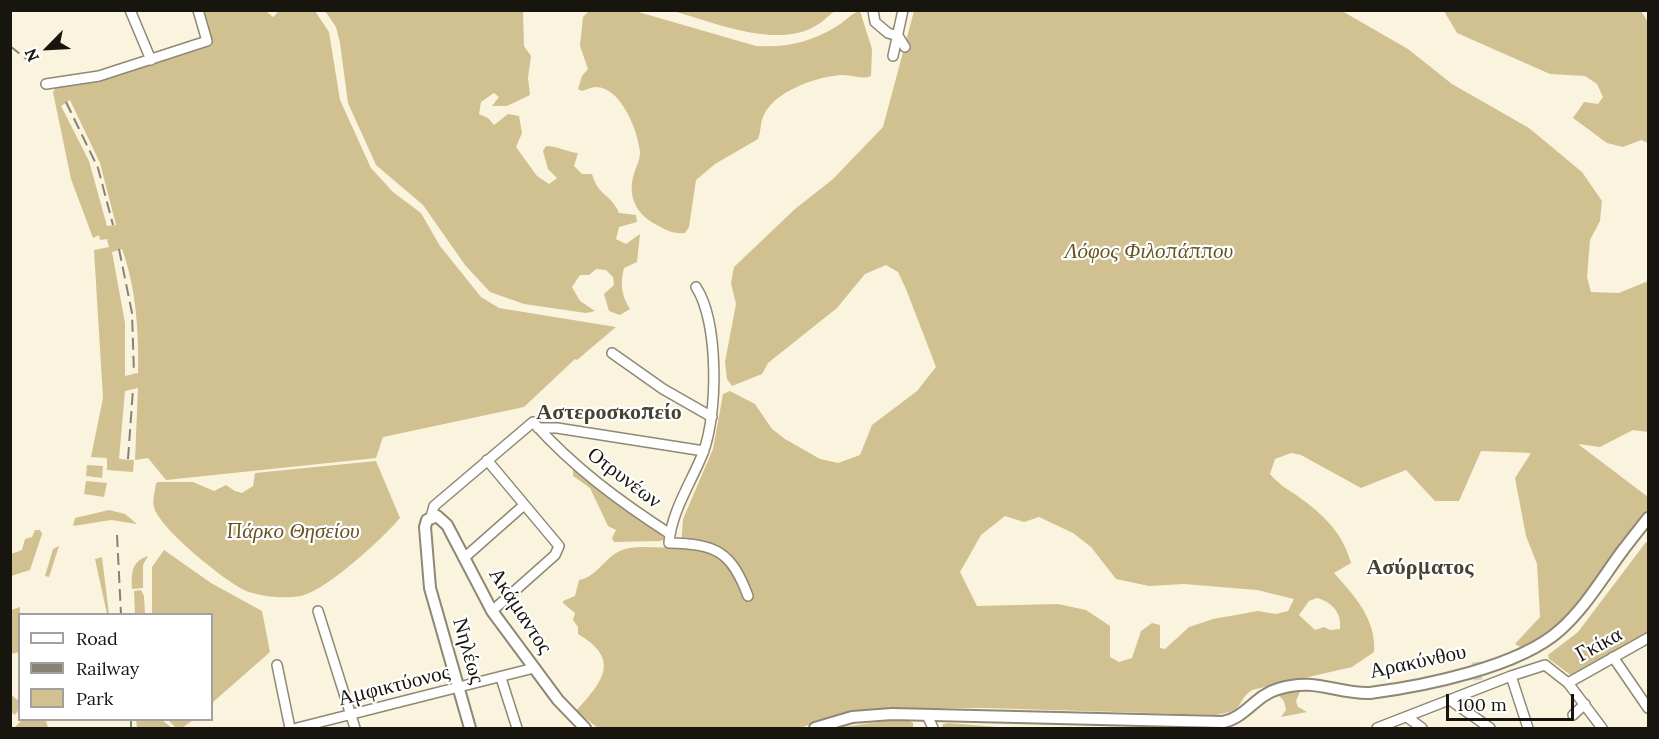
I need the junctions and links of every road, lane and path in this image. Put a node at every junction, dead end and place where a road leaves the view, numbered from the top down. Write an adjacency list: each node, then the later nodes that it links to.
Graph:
1 (130, 10): 8 (street)
2 (198, 10): 8 (street)
3 (873, 10): 5 (street)
4 (903, 10): 5 (street)
5 (898, 36): 6 (street); 7 (street)
6 (905, 47)
7 (893, 56)
8 (151, 60): 9 (street)
9 (46, 84)
10 (696, 287): 12 (street)
11 (612, 353): 12 (street)
12 (712, 417): 14 (street)
13 (536, 425): 14 (street); 15 (street); 19 (street, Οτρυνέων)
14 (704, 451): 19 (street)
15 (487, 460): 16 (street); 17 (street)
16 (525, 505): 20 (street); 23 (street)
17 (431, 517): 20 (street, Ακάμαντος); 31 (street, Νηλέως)
18 (1647, 524): 37 (street, Αρακύνθου, bridge)
19 (669, 538): 21 (street)
20 (464, 558): 23 (street, Ακάμαντος)
21 (748, 596)
22 (318, 611): 36 (street)
23 (492, 611): 27 (street, Ακάμαντος)
24 (1648, 638): 25 (street, Γκίκα)
25 (1613, 657): 30 (street, Γκίκα); 34 (street)
26 (277, 665): 41 (street)
27 (534, 668): 29 (street, Αμφικτύονος); 40 (street, Ακάμαντος)
28 (1510, 676): 30 (street); 32 (street); 51 (street)
29 (501, 678): 31 (street, Αμφικτύονος); 45 (street)
30 (1568, 683): 33 (street)
31 (459, 688): 36 (street, Αμφικτύονος); 44 (street, Νηλέως)
32 (1450, 700): 38 (street); 50 (street)
33 (1585, 704): 35 (street); 52 (street)
34 (1648, 706)
35 (1573, 715)
36 (352, 716): 42 (street, Αμφικτύονος); 43 (street)
37 (927, 716): 46 (street, Αρακύνθου); 47 (street)
38 (1407, 717): 39 (street); 49 (street)
39 (1393, 726): 48 (street)
40 (584, 728)
41 (290, 729)
42 (297, 729)
43 (355, 729)
44 (470, 729)
45 (517, 729)
46 (815, 729)
47 (933, 729)
48 (1377, 729)
49 (1422, 729)
50 (1490, 729)
51 (1528, 729)
52 (1602, 729)

